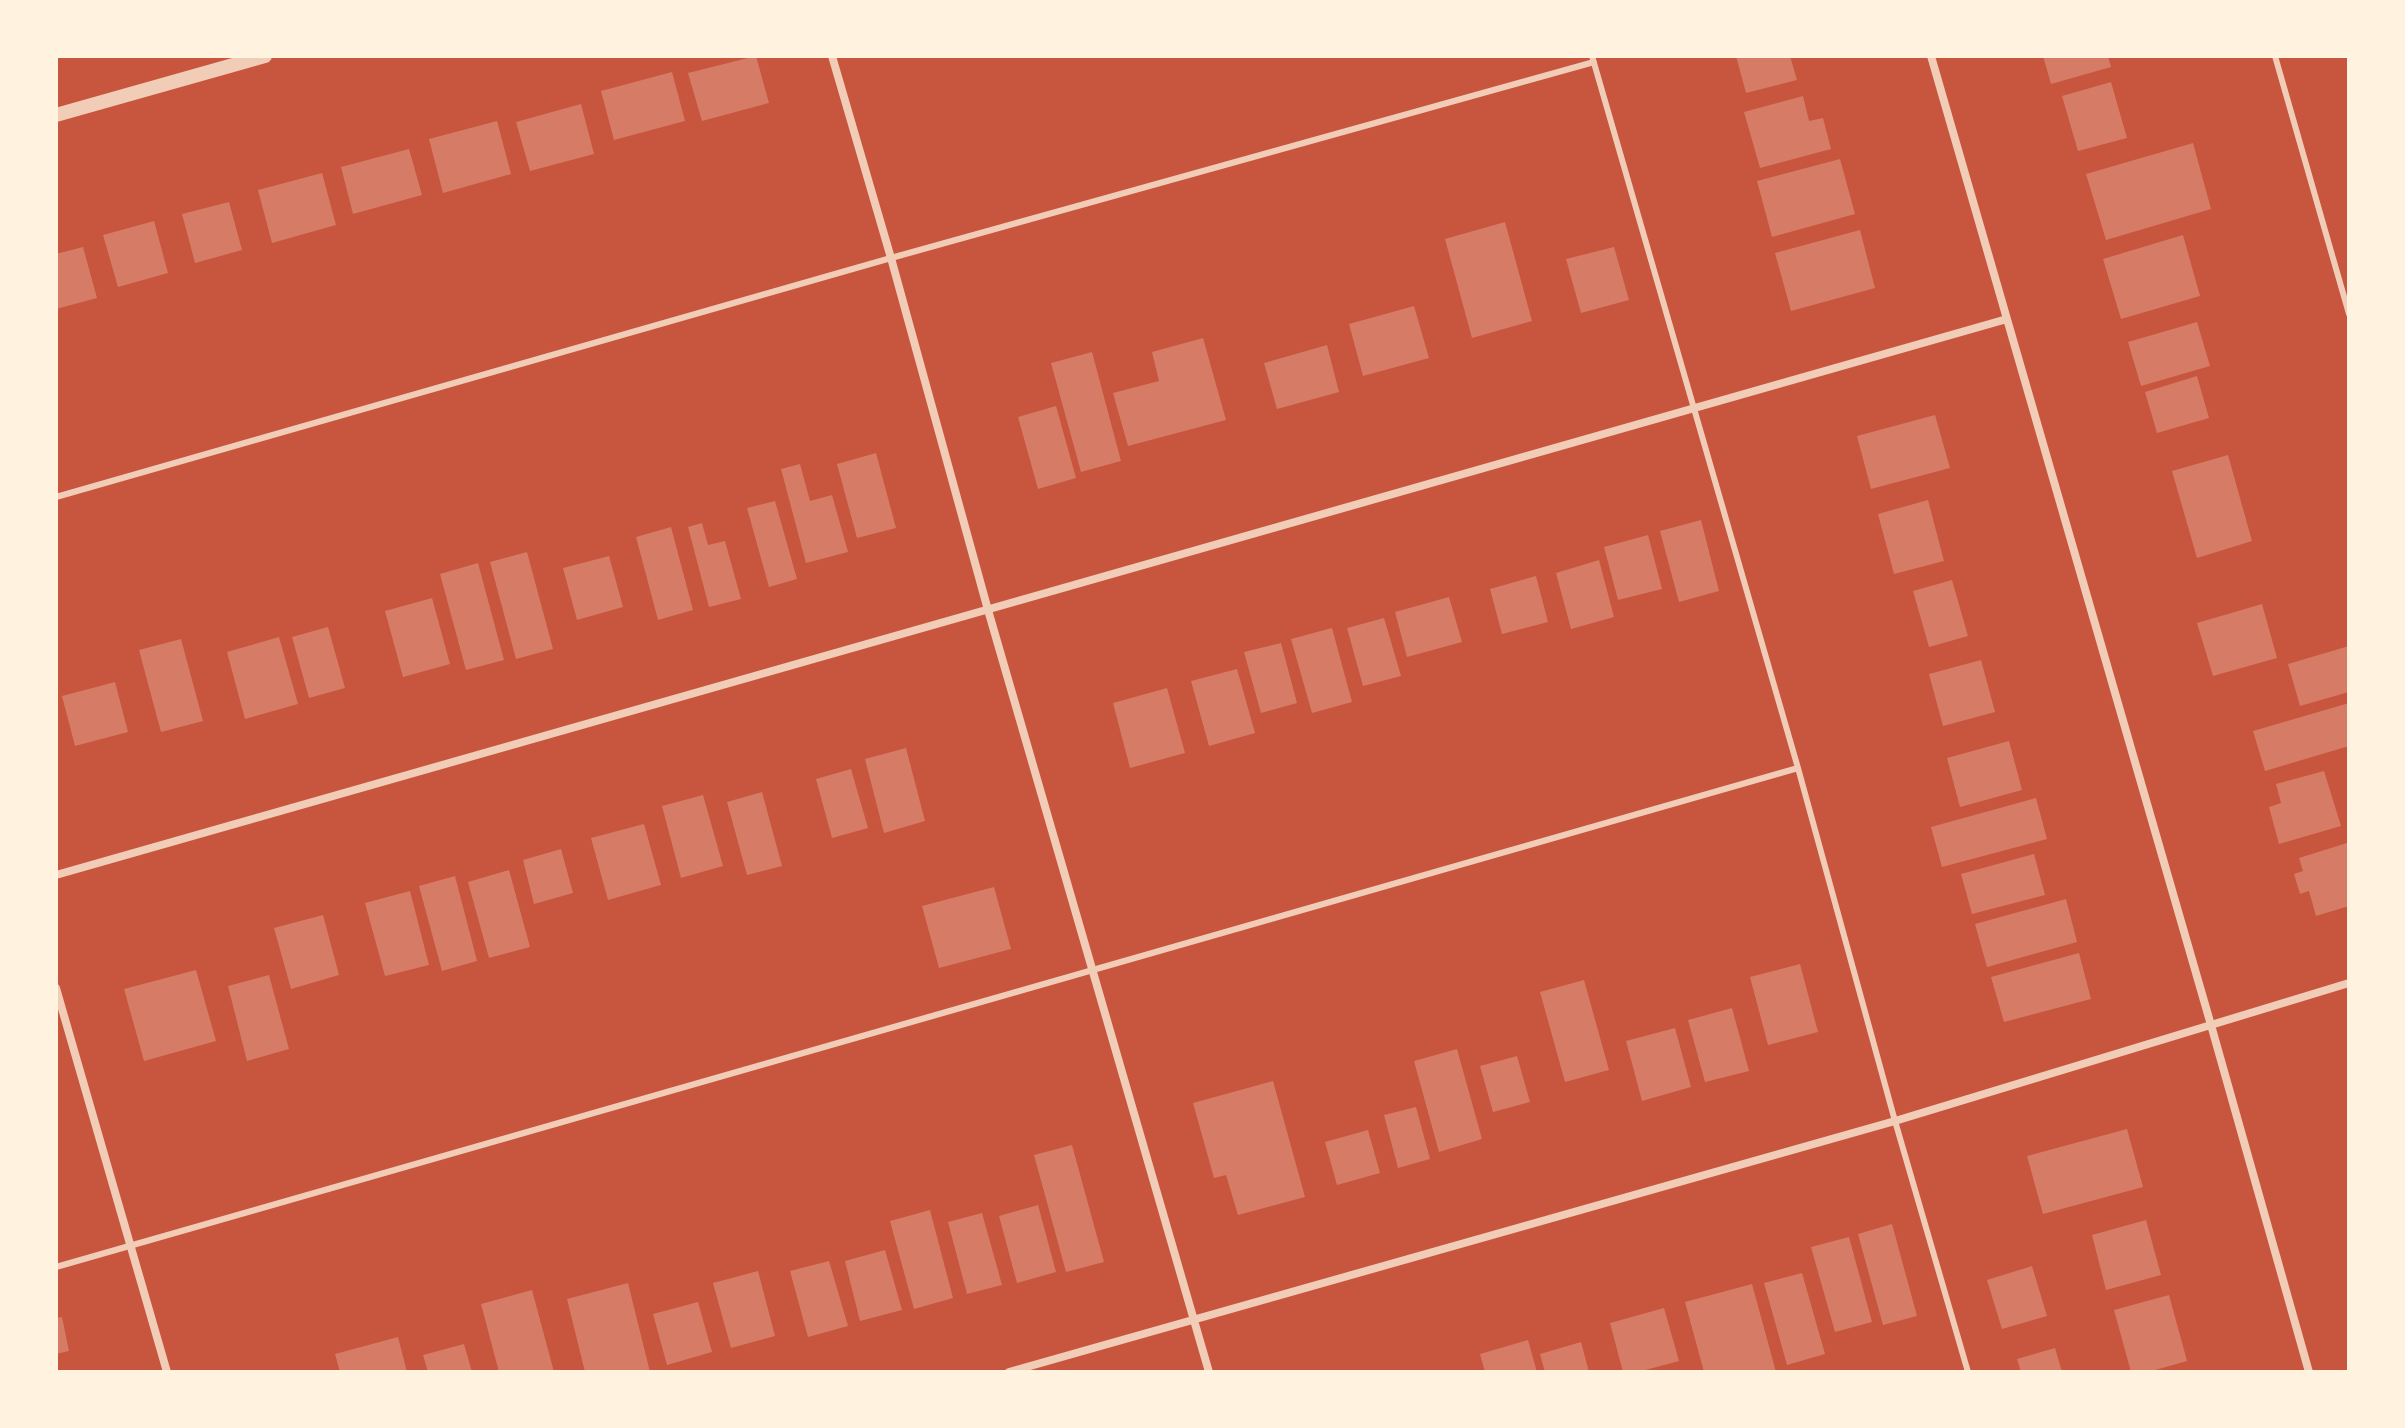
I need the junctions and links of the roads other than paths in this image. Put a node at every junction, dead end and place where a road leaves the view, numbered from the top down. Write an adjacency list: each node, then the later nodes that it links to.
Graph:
1 (265, 56): 6 (street)
2 (832, 56): 7 (street)
3 (1931, 56): 9 (street)
4 (2275, 56): 8 (lane)
5 (1593, 59): 7 (lane); 10 (lane)
6 (56, 115)
7 (891, 258): 11 (lane); 12 (street)
8 (2349, 314)
9 (2007, 319): 10 (street); 18 (street)
10 (1694, 409): 12 (street); 13 (lane)
11 (56, 497)
12 (988, 610): 14 (street); 15 (street)
13 (1798, 768): 15 (lane); 19 (lane)
14 (56, 875)
15 (1092, 968): 20 (lane); 22 (street)
16 (2349, 983): 18 (street)
17 (56, 988): 20 (street)
18 (2211, 1025): 19 (street); 27 (street)
19 (1895, 1121): 22 (street); 26 (lane)
20 (131, 1246): 21 (lane); 23 (street)
21 (56, 1267)
22 (1195, 1319): 24 (street); 25 (street)
23 (167, 1372)
24 (1009, 1372)
25 (1209, 1372)
26 (1968, 1372)
27 (2309, 1372)

